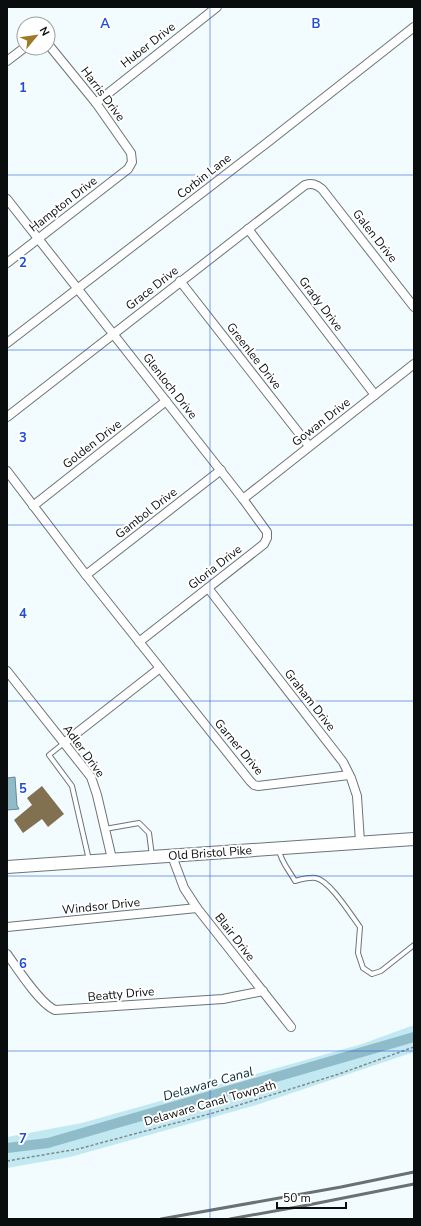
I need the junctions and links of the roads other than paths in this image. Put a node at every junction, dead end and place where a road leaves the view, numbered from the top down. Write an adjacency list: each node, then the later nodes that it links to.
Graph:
1 (217, 7): 6 (street, Huber Drive)
2 (414, 27): 14 (street, Corbin Lane)
3 (16, 54): 5 (street)
4 (56, 54): 6 (street, Harris Drive)
5 (7, 61)
6 (96, 103): 7 (street, Harris Drive)
7 (132, 162): 11 (street, Hampton Drive)
8 (314, 184): 10 (street, Grace Drive); 15 (street, Galen Drive)
9 (7, 199): 11 (street, Glenloch Drive)
10 (248, 229): 13 (street, Grace Drive); 19 (street, Grady Drive)
11 (39, 239): 12 (street, Hampton Drive); 14 (street, Glenloch Drive)
12 (7, 263)
13 (180, 281): 16 (street, Grace Drive); 22 (street, Greenlee Drive)
14 (78, 288): 16 (street, Glenloch Drive); 17 (street, Corbin Lane)
15 (414, 307)
16 (113, 334): 20 (street, Glenloch Drive); 21 (street, Grace Drive)
17 (7, 342)
18 (414, 364): 19 (street, Gowan Drive)
19 (375, 395): 22 (street, Gowan Drive)
20 (166, 401): 23 (street, Glenloch Drive); 26 (street, Golden Drive)
21 (7, 417)
22 (309, 446): 25 (street, Gowan Drive)
23 (220, 470): 25 (street, Glenloch Drive); 27 (street, Gambol Drive)
24 (7, 472): 26 (street)
25 (243, 499): 28 (street, Gloria Drive)
26 (33, 506): 27 (street, Garner Drive)
27 (86, 574): 29 (street, Garner Drive)
28 (208, 588): 29 (street, Gloria Drive); 33 (street, Graham Drive)
29 (139, 642): 30 (street, Garner Drive)
30 (160, 668): 32 (street); 33 (street, Garner Drive)
31 (9, 676): 32 (street, Adler Drive)
32 (64, 743): 34 (street, Adler Drive); 41 (lane)
33 (349, 774): 36 (street, Graham Drive)
34 (105, 829): 39 (lane); 40 (street, Adler Drive)
35 (414, 839): 36 (main road, Old Bristol Pike)
36 (360, 842): 37 (main road, Old Bristol Pike)
37 (278, 848): 38 (main road, Old Bristol Pike); 45 (lane)
38 (172, 856): 39 (main road, Old Bristol Pike); 43 (street, Blair Drive)
39 (152, 857): 40 (main road, Old Bristol Pike)
40 (112, 859): 41 (main road, Old Bristol Pike)
41 (90, 861): 42 (main road, Old Bristol Pike)
42 (7, 867)
43 (197, 908): 44 (street, Windsor Drive); 47 (street, Blair Drive)
44 (7, 927)
45 (414, 945)
46 (7, 954): 47 (street, Beatty Drive)
47 (263, 991): 48 (street, Blair Drive)
48 (291, 1027)

